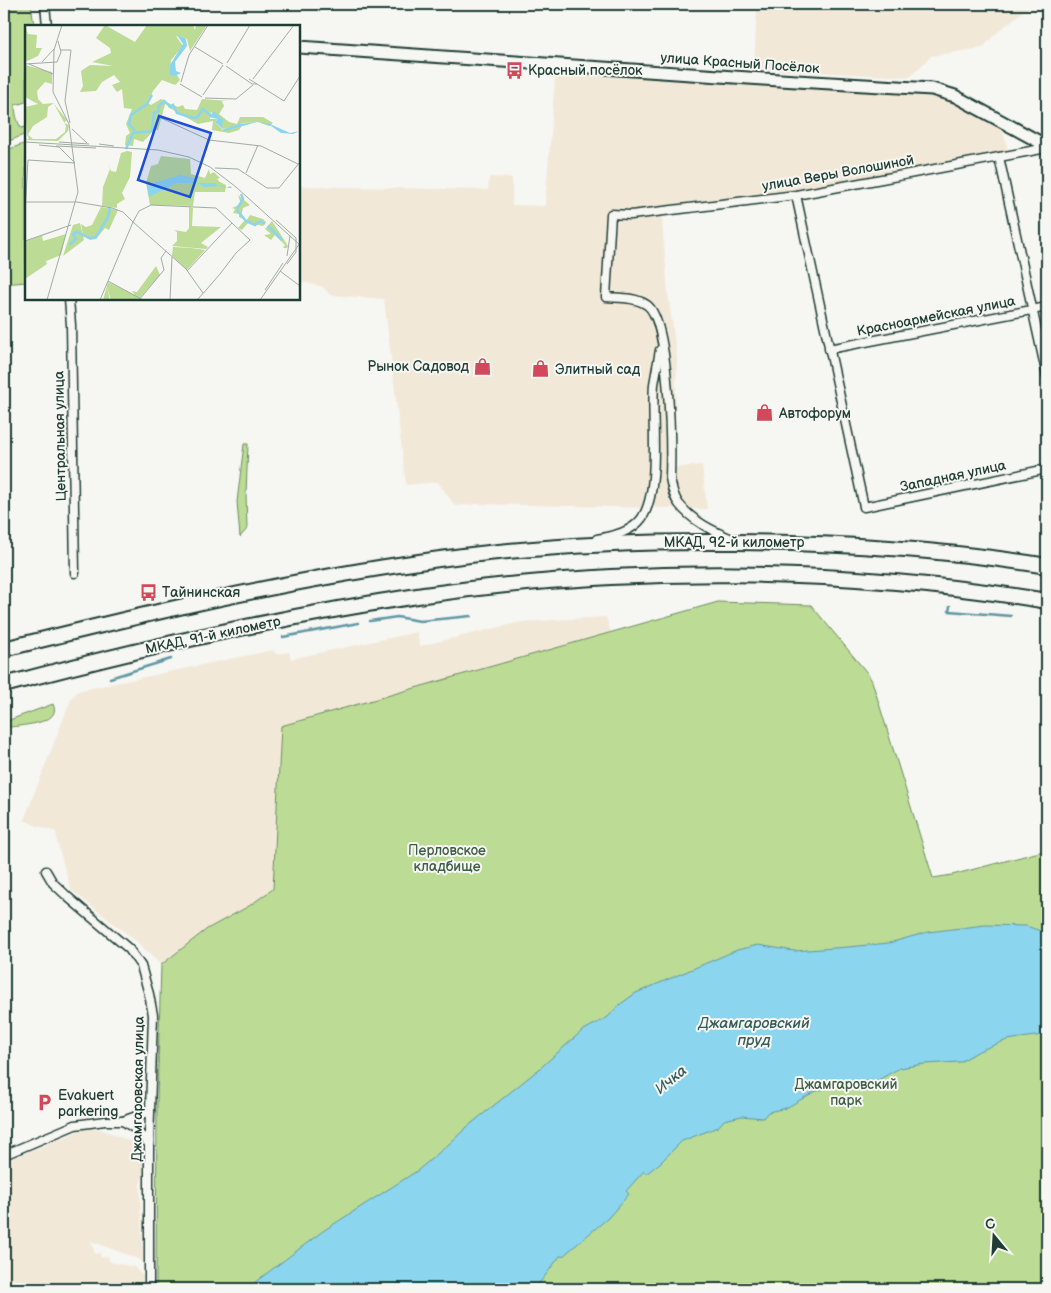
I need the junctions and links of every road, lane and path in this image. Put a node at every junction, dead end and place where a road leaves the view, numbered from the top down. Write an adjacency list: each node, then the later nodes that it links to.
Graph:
1 (45, 4): 2 (street)
2 (47, 25)
3 (300, 47): 4 (street, улица Красный Посёлок)
4 (1047, 147): 5 (street, улица Веры Волошиной)
5 (999, 157): 6 (street, улица Веры Волошиной); 9 (street)
6 (796, 194): 10 (street, улица Веры Волошиной); 11 (street)
7 (69, 300): 17 (street, Центральная улица)
8 (1047, 307): 9 (street, Красноармейская улица)
9 (1033, 310): 11 (street, Красноармейская улица); 12 (street)
10 (661, 343): 14 (street); 15 (street)
11 (829, 349): 13 (street, Западная улица)
12 (1047, 376)
13 (1047, 469)
14 (738, 542): 15 (highway, МКАД, 92-й километр); 16 (highway, МКАД, 92-й километр)
15 (555, 547): 19 (highway, МКАД, 92-й километр)
16 (1047, 566)
17 (75, 573)
18 (1047, 600): 20 (highway, МКАД, 91-й километр)
19 (4, 649)
20 (4, 684)
21 (46, 871): 22 (street, Джамгаровская улица)
22 (150, 1111): 23 (street); 24 (street, Джамгаровская улица)
23 (123, 1121): 24 (street); 25 (street)
24 (149, 1144): 26 (street, Джамгаровская улица)
25 (4, 1155)
26 (149, 1289)

